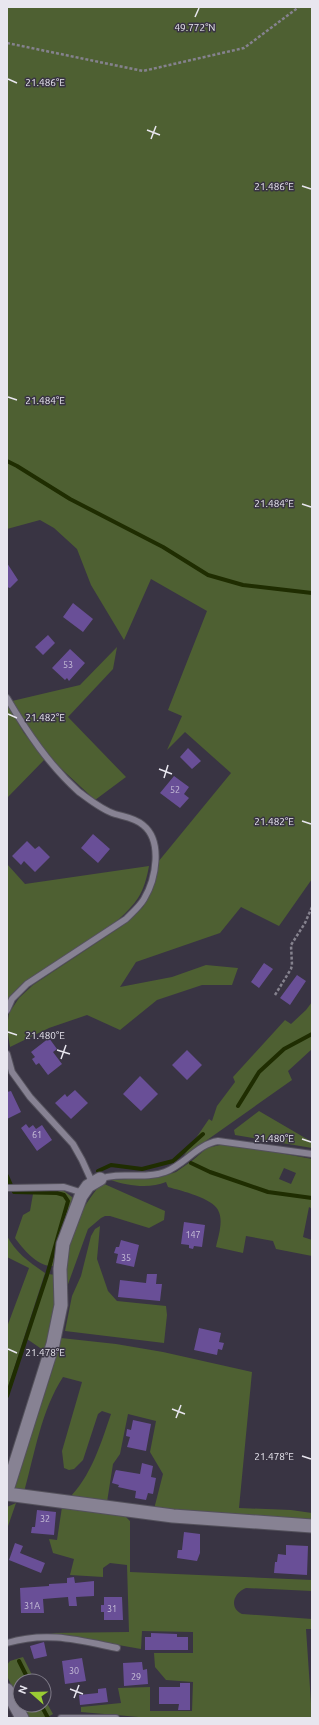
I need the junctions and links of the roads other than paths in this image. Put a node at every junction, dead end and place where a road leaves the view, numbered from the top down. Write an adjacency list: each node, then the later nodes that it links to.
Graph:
1 (7, 698): 2 (lane)
2 (7, 1010)
3 (7, 1054): 5 (lane)
4 (312, 1154): 5 (lane)
5 (96, 1180): 7 (street)
6 (7, 1188): 7 (lane)
7 (83, 1193): 8 (street)
8 (10, 1471): 9 (street)
9 (7, 1490)
10 (7, 1494): 11 (street)
11 (312, 1526)
12 (7, 1643): 13 (lane)
13 (117, 1648)
14 (7, 1690): 15 (street)
15 (22, 1718)
16 (60, 1718): 17 (lane)
17 (116, 1718)

